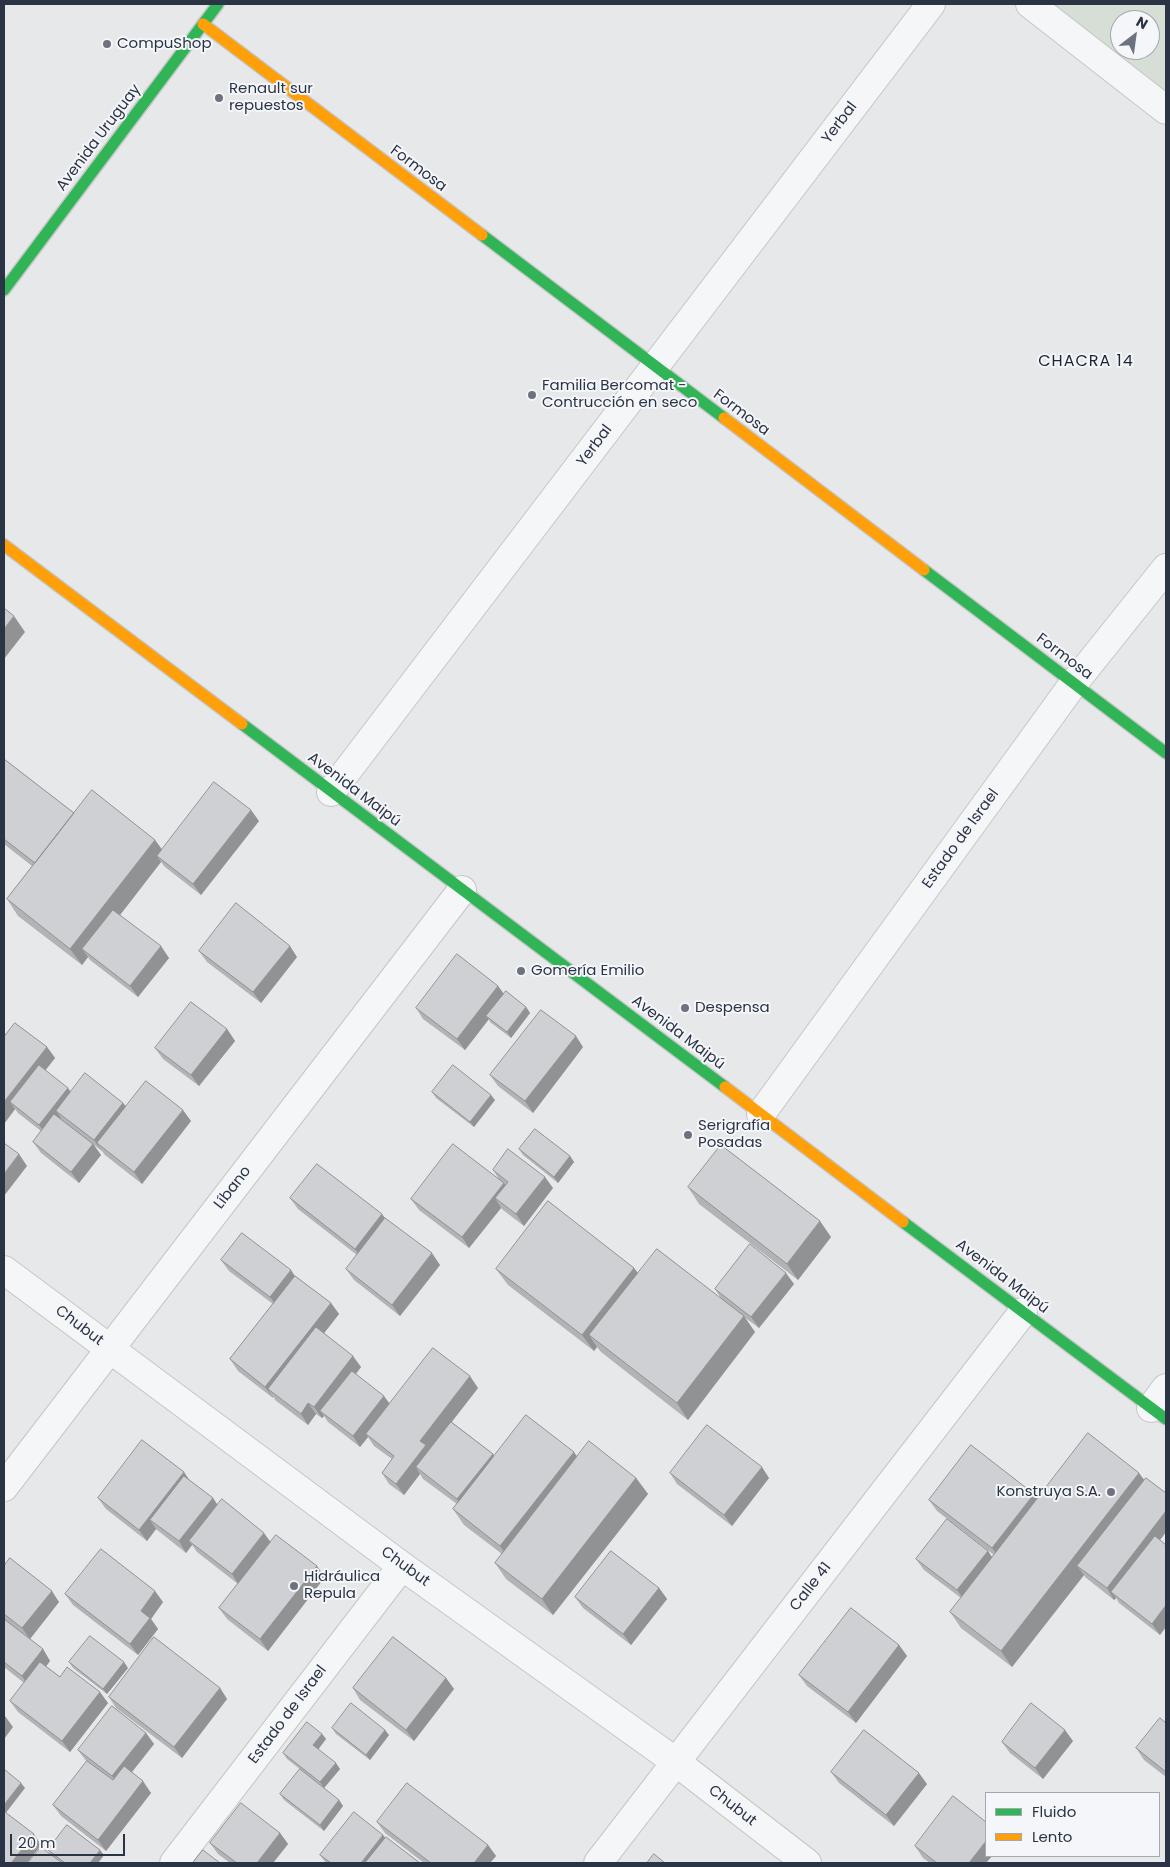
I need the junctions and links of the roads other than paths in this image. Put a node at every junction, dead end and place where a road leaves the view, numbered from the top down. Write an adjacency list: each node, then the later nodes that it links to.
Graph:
1 (218, 4): 4 (main road, Avenida Uruguay)
2 (931, 4): 7 (street, Yerbal)
3 (1030, 4): 5 (street)
4 (203, 24): 6 (main road, Avenida Uruguay); 7 (main road, Formosa)
5 (1166, 110)
6 (4, 290)
7 (655, 367): 10 (main road, Formosa); 12 (street, Yerbal)
8 (4, 545): 12 (main road, Avenida Maipú)
9 (1166, 568): 10 (street, Estado de Israel)
10 (1074, 683): 11 (main road, Formosa); 14 (street, Estado de Israel)
11 (1166, 753)
12 (331, 792): 13 (main road, Avenida Maipú)
13 (462, 890): 14 (main road, Avenida Maipú); 17 (street, Líbano)
14 (761, 1114): 16 (main road, Avenida Maipú)
15 (4, 1270): 17 (street, Chubut)
16 (1023, 1312): 18 (main road, Avenida Maipú); 21 (street, Calle 41)
17 (110, 1348): 19 (street, Líbano); 20 (street, Chubut)
18 (1161, 1405)
19 (4, 1487)
20 (402, 1566): 21 (street, Chubut); 22 (street, Estado de Israel)
21 (676, 1762): 23 (street, Calle 41); 24 (street, Chubut)
22 (174, 1863)
23 (598, 1863)
24 (807, 1863)

